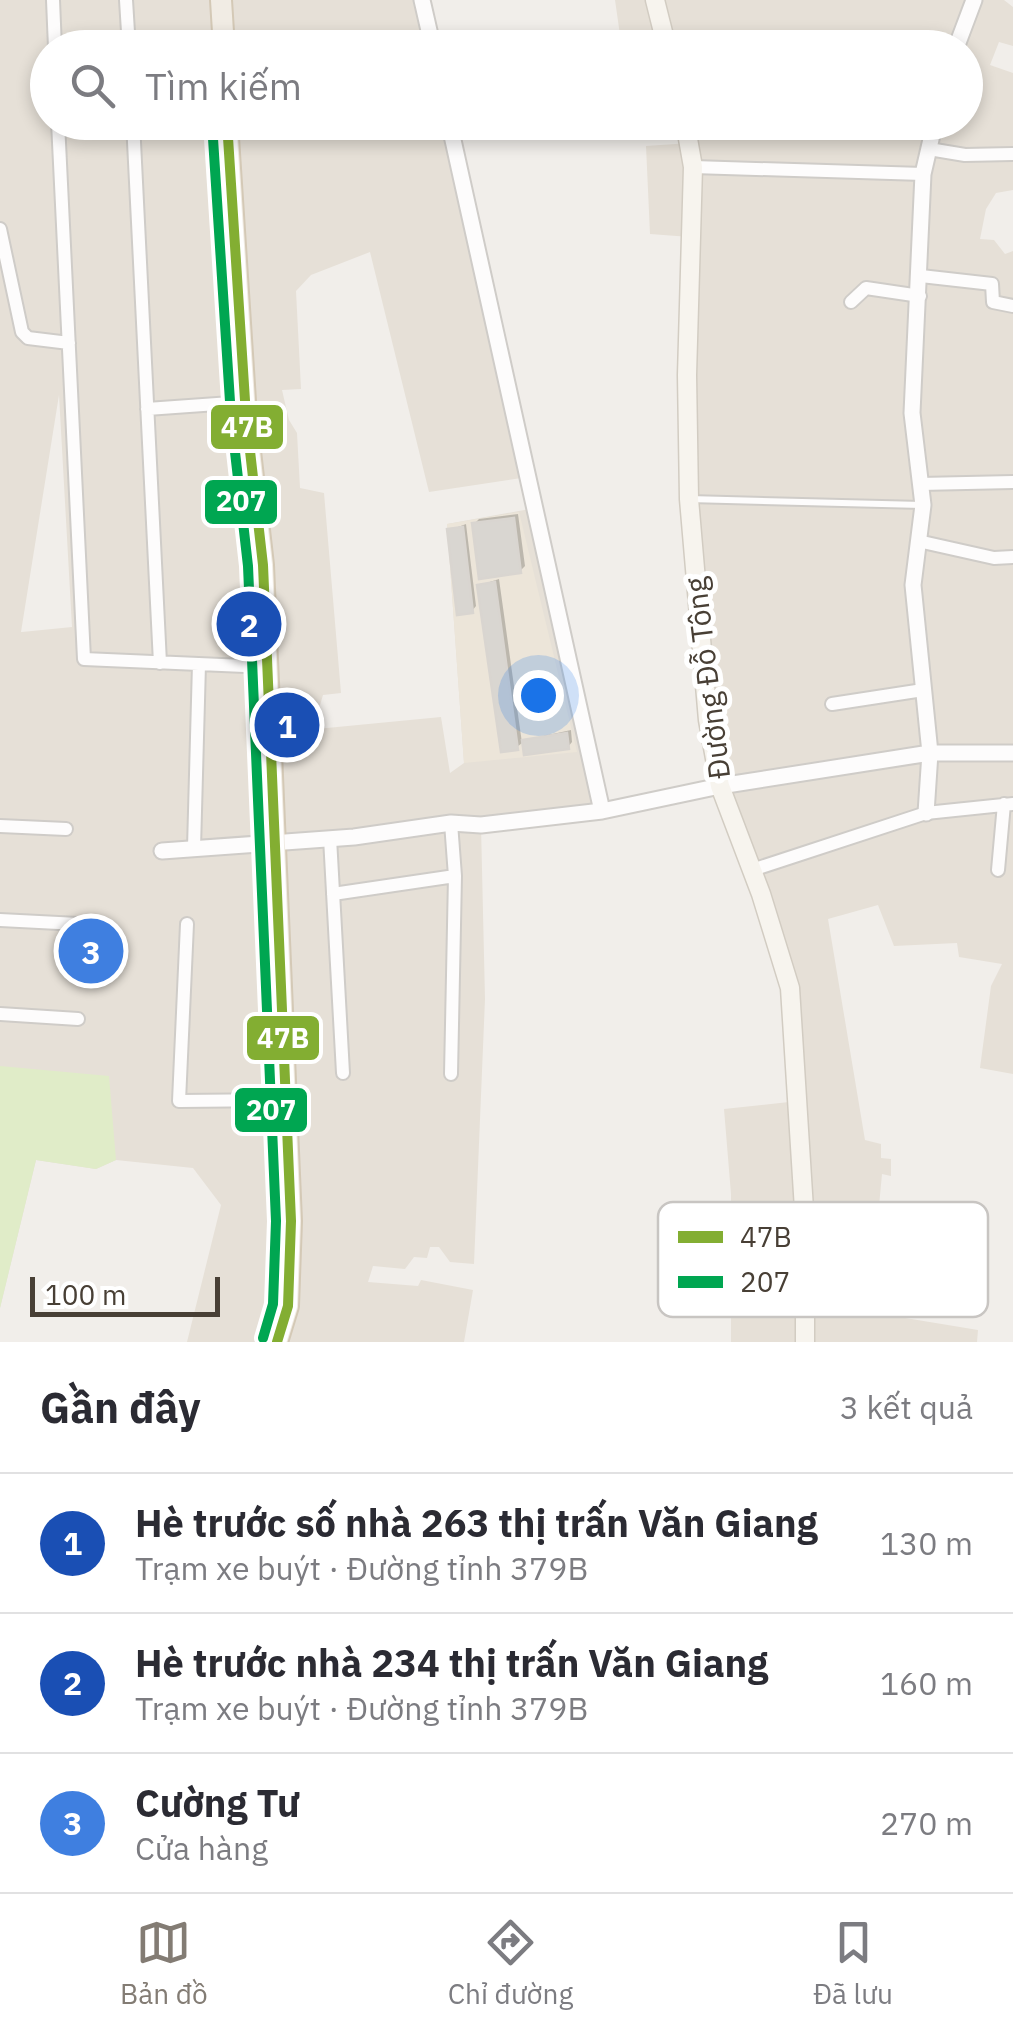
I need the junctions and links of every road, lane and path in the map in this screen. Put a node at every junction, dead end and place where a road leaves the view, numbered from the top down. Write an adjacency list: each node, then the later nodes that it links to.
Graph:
1 (52, 0): 7 (street)
2 (126, 0): 8 (street)
3 (221, 0): 9 (main road)
4 (422, 0): 10 (street)
5 (655, 0): 11 (main road)
6 (974, 0): 12 (street)
7 (54, 30)
8 (128, 30)
9 (223, 30)
10 (429, 30)
11 (662, 30)
12 (963, 30)
13 (59, 140): 28 (street)
14 (133, 140): 30 (street)
15 (228, 140): 29 (main road)
16 (454, 140): 46 (street)
17 (689, 140): 21 (main road, Đường Đỗ Tông)
18 (931, 140): 19 (street)
19 (929, 148): 20 (street); 22 (street)
20 (1013, 154)
21 (693, 167): 22 (street); 33 (main road, Đường Đỗ Tông)
22 (923, 174): 24 (street)
23 (0, 228): 28 (street)
24 (921, 276): 25 (street); 27 (street)
25 (920, 296): 26 (street); 32 (street)
26 (851, 302)
27 (1013, 306)
28 (69, 344): 37 (street)
29 (244, 402): 30 (street); 39 (main road)
30 (147, 408): 37 (street)
31 (1013, 482): 32 (street)
32 (920, 484): 34 (street)
33 (689, 499): 34 (lane); 44 (main road, Đường Đỗ Tông)
34 (923, 506): 35 (street)
35 (918, 541): 36 (street); 40 (street)
36 (1013, 557)
37 (160, 663): 38 (street)
38 (199, 664): 39 (street); 53 (street)
39 (267, 668): 52 (main road)
40 (922, 690): 41 (street); 42 (street)
41 (832, 704)
42 (930, 753): 43 (street); 44 (street); 47 (street)
43 (1013, 753)
44 (720, 786): 46 (street); 55 (main road, Đường Đỗ Tông)
45 (1008, 804): 47 (street); 56 (street)
46 (602, 810): 48 (street)
47 (926, 814): 55 (street)
48 (450, 824): 51 (street); 57 (street)
49 (0, 826): 50 (street)
50 (66, 830)
51 (330, 838): 52 (street); 58 (street)
52 (274, 842): 53 (street); 66 (main road)
53 (194, 848): 54 (street)
54 (162, 850)
55 (752, 870): 67 (main road, Đường Đỗ Tông)
56 (998, 870)
57 (455, 876): 58 (street); 65 (street)
58 (333, 894): 64 (street)
59 (0, 920): 60 (street)
60 (78, 924)
61 (187, 924): 66 (street)
62 (0, 1014): 63 (street)
63 (78, 1019)
64 (343, 1073)
65 (451, 1074)
66 (285, 1100): 69 (main road)
67 (804, 1202)
68 (805, 1317): 70 (main road, Đường Đỗ Tông)
69 (277, 1342)
70 (805, 1342)

